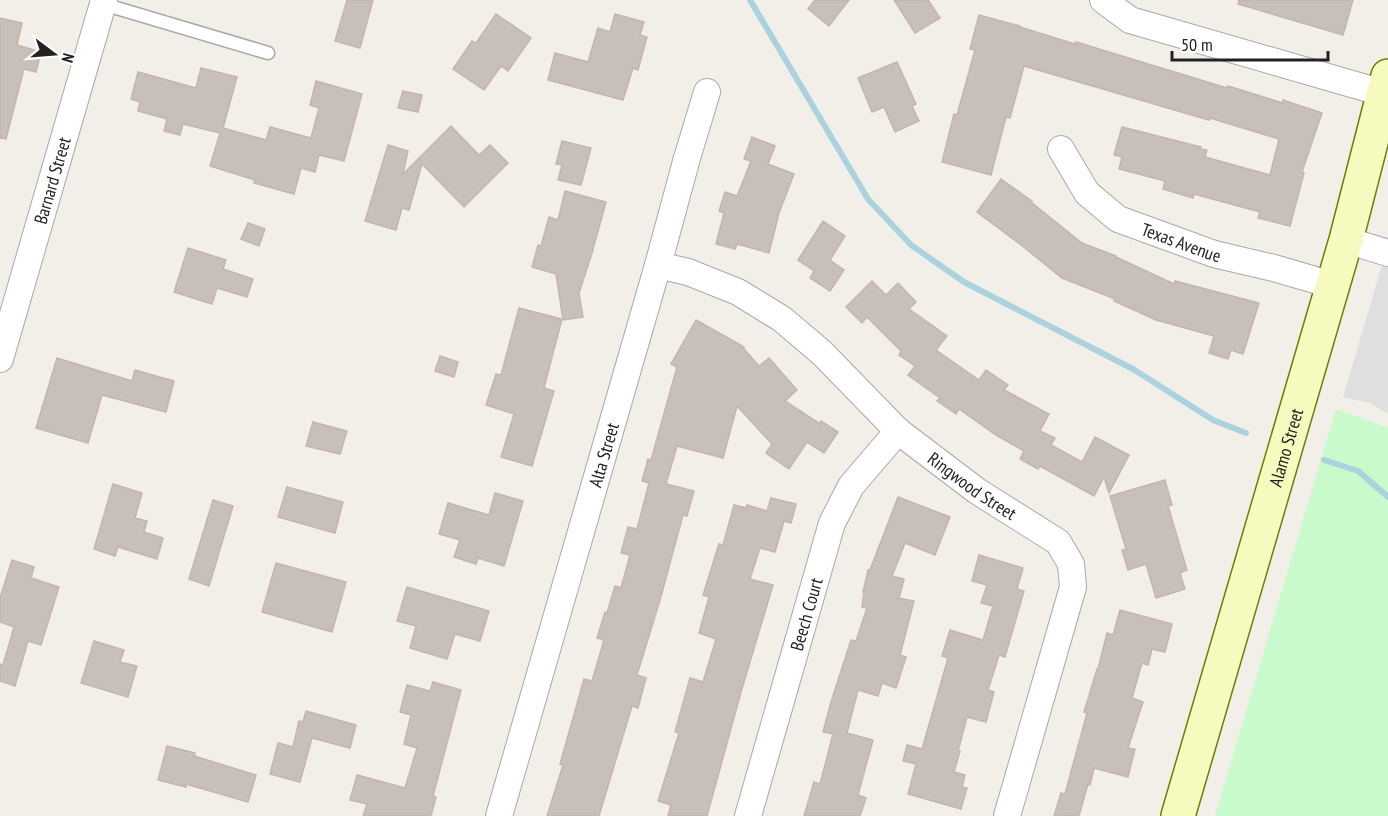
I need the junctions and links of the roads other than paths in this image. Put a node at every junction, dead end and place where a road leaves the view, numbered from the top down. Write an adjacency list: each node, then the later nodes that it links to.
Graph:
1 (1103, 0): 4 (street)
2 (104, 2): 3 (lane); 11 (street, Barnard Street)
3 (268, 53)
4 (1386, 84): 7 (main road, Alamo Street)
5 (707, 92): 9 (street, Alta Street)
6 (1061, 150): 10 (street, Texas Avenue)
7 (1346, 240): 8 (street); 10 (main road, Alamo Street)
8 (1388, 253)
9 (658, 265): 12 (street, Ringwood Street); 13 (street, Alta Street)
10 (1332, 285): 16 (main road, Alamo Street)
11 (0, 359)
12 (898, 431): 14 (street, Beech Court); 15 (street, Ringwood Street)
13 (499, 816)
14 (748, 816)
15 (1007, 816)
16 (1178, 816)

